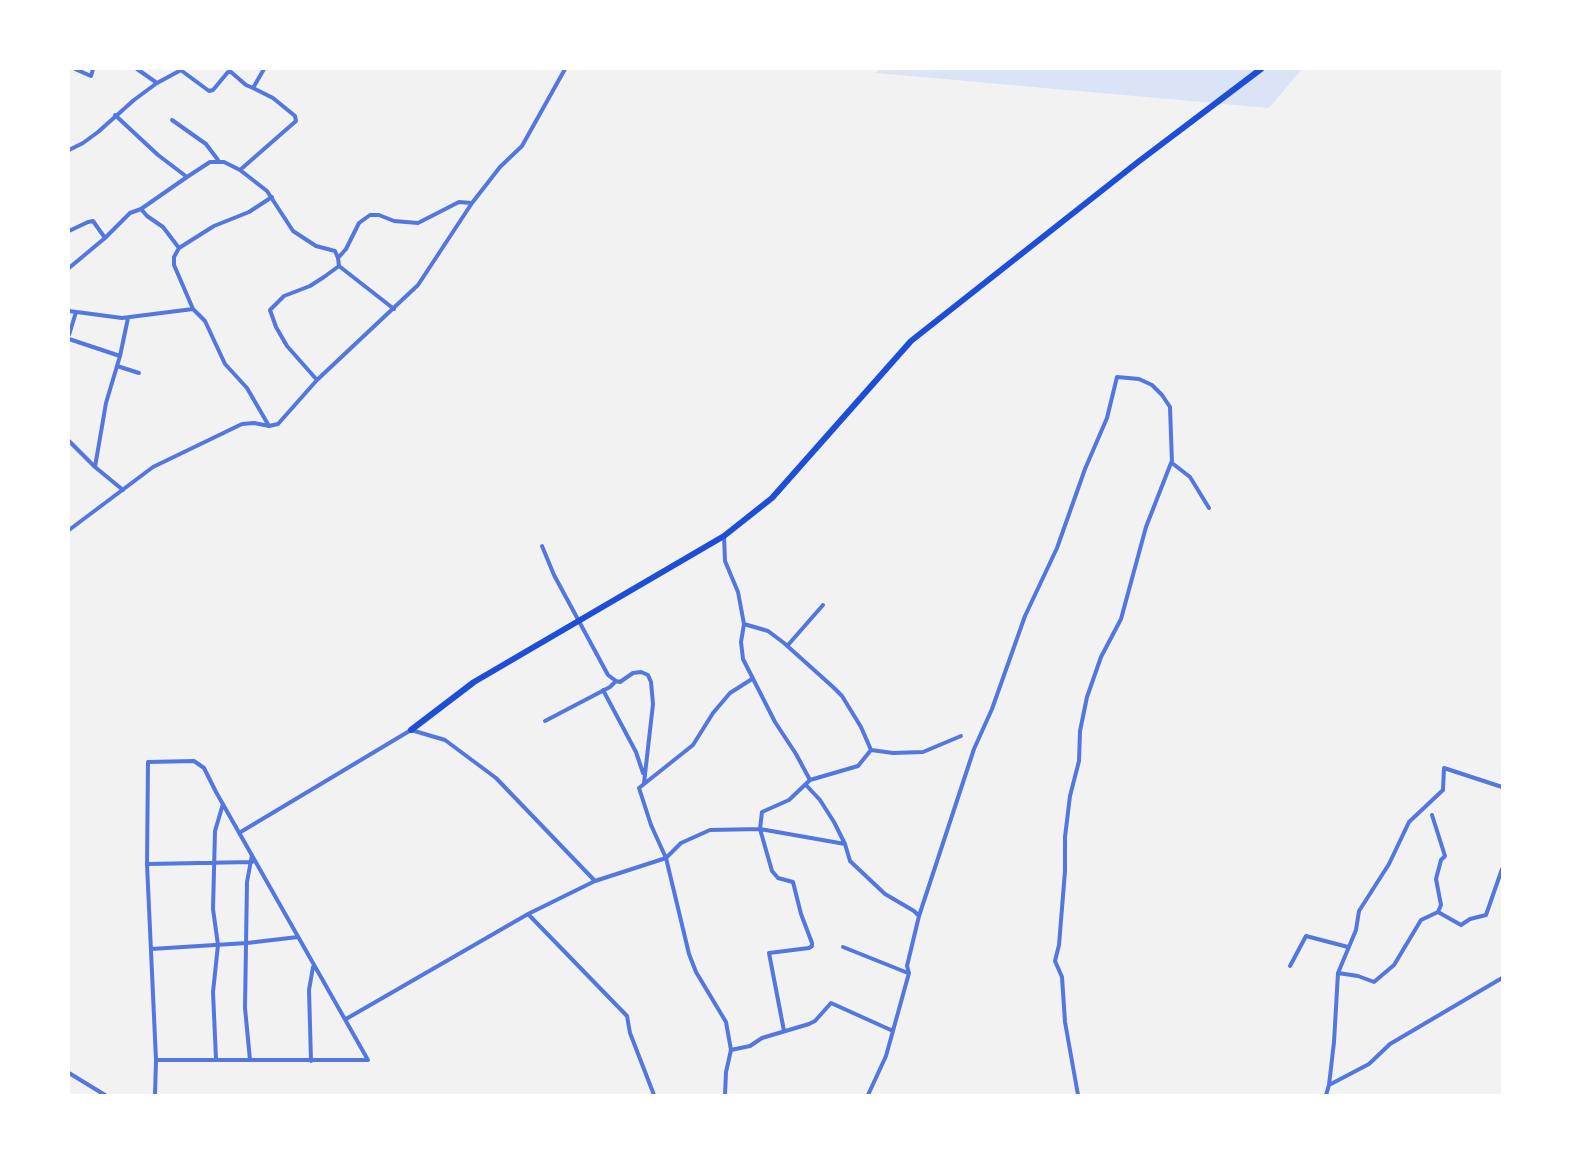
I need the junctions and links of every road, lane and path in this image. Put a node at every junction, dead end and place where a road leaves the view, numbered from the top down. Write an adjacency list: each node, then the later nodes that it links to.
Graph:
1 (75, 69): 2 (street)
2 (93, 69)
3 (137, 69): 8 (street)
4 (264, 69): 9 (street)
5 (565, 69): 17 (street)
6 (1261, 69): 42 (highway)
7 (183, 70): 8 (street); 9 (street)
8 (157, 83): 10 (street)
9 (253, 88): 14 (street)
10 (115, 116): 12 (street); 15 (street)
11 (172, 120): 13 (street)
12 (69, 150)
13 (219, 161): 14 (street); 15 (street)
14 (240, 170): 16 (street)
15 (187, 177): 18 (street)
16 (272, 197): 21 (street); 22 (street)
17 (472, 203): 22 (street); 26 (street)
18 (141, 209): 20 (street); 21 (street)
19 (69, 231): 20 (street)
20 (105, 238): 24 (street)
21 (179, 248): 25 (street)
22 (338, 258): 23 (street)
23 (339, 266): 26 (street); 34 (street)
24 (69, 268)
25 (193, 309): 29 (street); 35 (street)
26 (394, 309): 34 (street)
27 (69, 311): 28 (street)
28 (76, 311): 29 (street); 30 (street)
29 (128, 318): 31 (street)
30 (69, 337): 31 (street)
31 (120, 356): 32 (street)
32 (117, 366): 33 (street); 38 (street)
33 (139, 373)
34 (317, 380): 35 (street)
35 (269, 426): 39 (street)
36 (69, 441): 38 (street)
37 (1172, 463): 40 (street); 74 (street); 101 (street)
38 (95, 467): 39 (street)
39 (123, 489): 41 (street)
40 (1209, 508)
41 (69, 530)
42 (724, 536): 45 (highway); 46 (street)
43 (542, 546): 45 (street)
44 (823, 605): 47 (street)
45 (579, 620): 49 (street); 52 (highway)
46 (744, 624): 47 (street); 48 (street)
47 (788, 645): 54 (street)
48 (752, 679): 56 (street); 57 (street)
49 (616, 681): 50 (street); 55 (street)
50 (603, 690): 51 (street); 55 (street)
51 (545, 722)
52 (411, 730): 63 (street); 71 (street)
53 (961, 736): 54 (street)
54 (871, 750): 56 (street)
55 (645, 777): 57 (street)
56 (810, 780): 58 (street)
57 (644, 784): 66 (street)
58 (806, 785): 62 (street); 64 (street)
59 (1502, 787): 79 (street)
60 (223, 803): 63 (street); 67 (street); 69 (street)
61 (1432, 815): 72 (street)
62 (760, 829): 64 (street); 66 (street); 88 (street)
63 (239, 833): 65 (street)
64 (845, 844): 74 (street)
65 (252, 854): 68 (street); 75 (street)
66 (666, 858): 71 (street); 89 (street)
67 (215, 861): 68 (street); 69 (street); 77 (street)
68 (252, 862): 76 (street)
69 (147, 864): 80 (street)
70 (1502, 869): 72 (street)
71 (595, 880): 73 (street)
72 (1438, 912): 83 (street)
73 (528, 914): 86 (street); 98 (street)
74 (919, 916): 84 (street)
75 (298, 938): 76 (street); 81 (street)
76 (247, 943): 77 (street); 92 (street)
77 (218, 945): 80 (street); 90 (street)
78 (843, 947): 84 (street)
79 (1348, 947): 82 (street); 83 (street)
80 (151, 949): 91 (street)
81 (313, 966): 86 (street); 93 (street)
82 (1290, 966)
83 (1338, 973): 95 (street)
84 (909, 974): 87 (street)
85 (1502, 978): 95 (street)
86 (346, 1019): 93 (street)
87 (893, 1030): 88 (street); 100 (street)
88 (784, 1031): 89 (street)
89 (730, 1050): 99 (street)
90 (216, 1059): 91 (street); 92 (street)
91 (156, 1060): 97 (street)
92 (250, 1060): 93 (street)
93 (311, 1061)
94 (69, 1073): 96 (street)
95 (1329, 1085): 102 (street)
96 (105, 1095)
97 (155, 1095)
98 (654, 1095)
99 (725, 1095)
100 (868, 1095)
101 (1077, 1095)
102 (1326, 1095)

